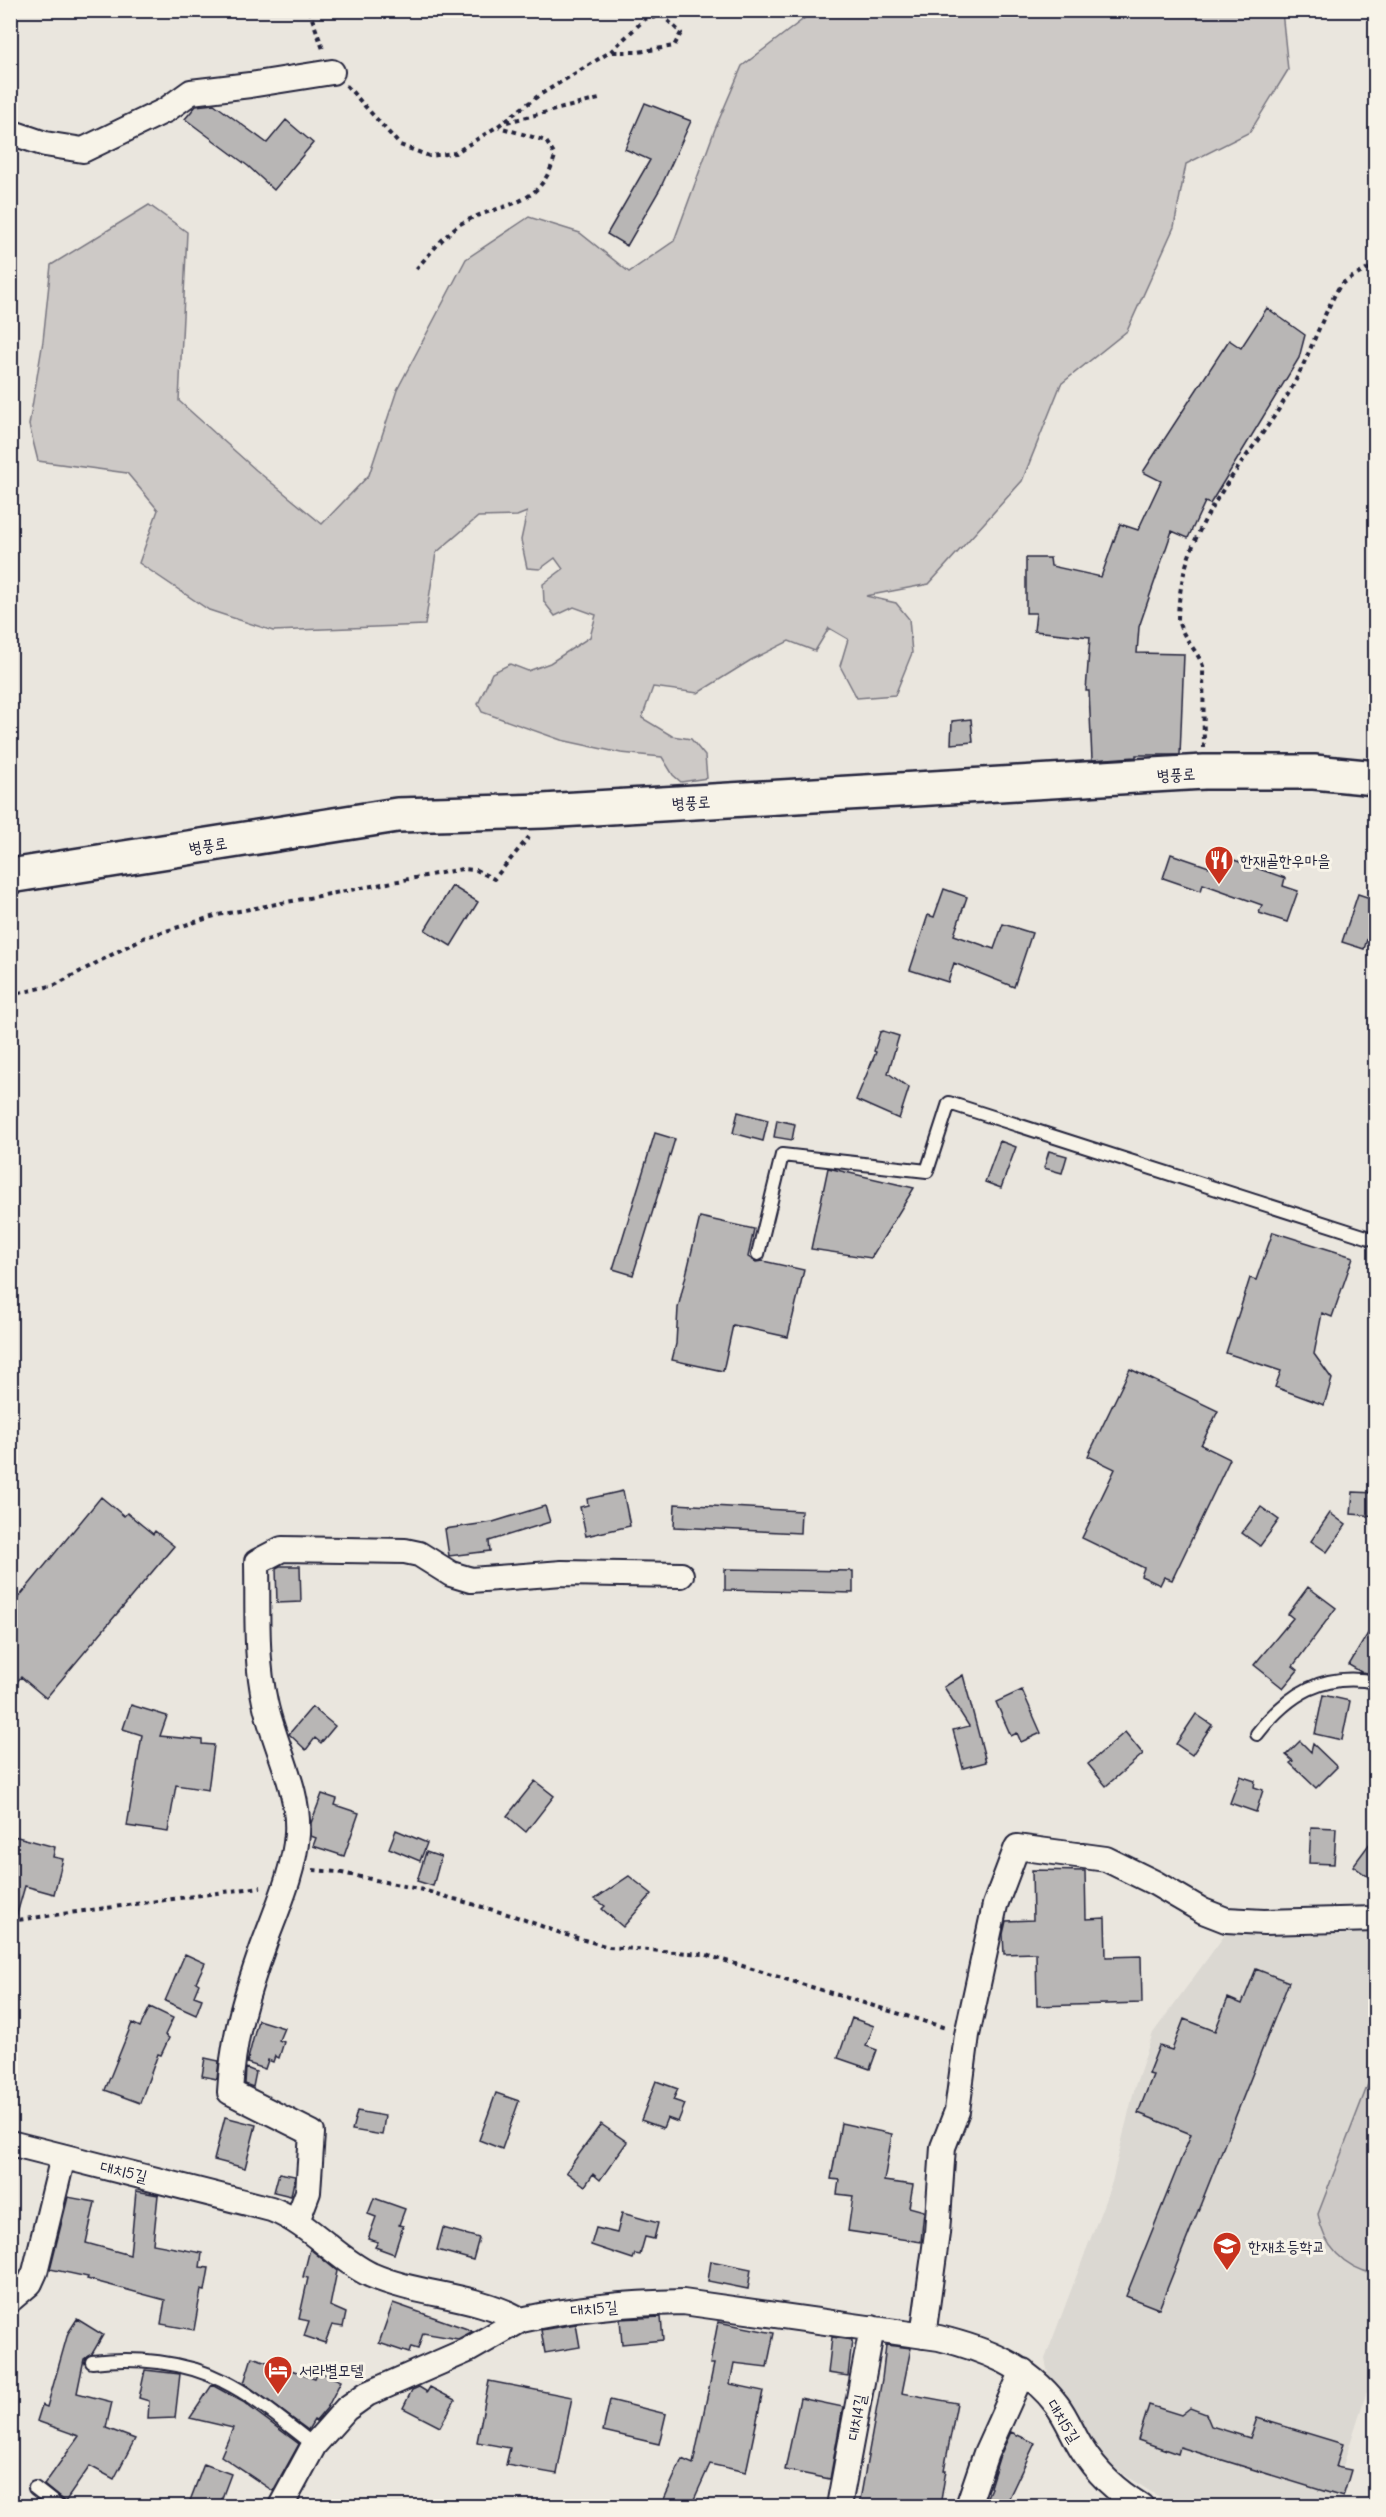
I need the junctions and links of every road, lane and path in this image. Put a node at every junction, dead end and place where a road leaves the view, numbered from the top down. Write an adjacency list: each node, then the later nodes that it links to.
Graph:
1 (309, 10): 3 (path)
2 (610, 52): 2 (path); 5 (path)
3 (332, 72): 6 (path); 7 (street)
4 (599, 99): 5 (path)
5 (504, 122): 6 (path)
6 (498, 126): 9 (path)
7 (10, 132)
8 (1376, 262): 10 (path)
9 (416, 269)
10 (1204, 772): 11 (main road, 병풍로); 12 (main road, 병풍로)
11 (1376, 778)
12 (543, 811): 13 (main road, 병풍로); 14 (path)
13 (10, 876)
14 (10, 995)
15 (1376, 1240): 16 (lane)
16 (758, 1254)
17 (681, 1575): 20 (street)
18 (1376, 1682): 19 (lane)
19 (1257, 1734)
20 (285, 1885): 22 (path); 23 (path); 26 (street)
21 (1374, 1918): 23 (street)
22 (10, 1921)
23 (967, 2035): 30 (street)
24 (10, 2143): 25 (street, 대치5길)
25 (63, 2157): 26 (street, 대치5길); 27 (street)
26 (297, 2221): 28 (street, 대치5길)
27 (10, 2300)
28 (521, 2320): 29 (street, 대치5길); 33 (street)
29 (872, 2328): 30 (street, 대치5길); 37 (street, 대치4길)
30 (923, 2336): 32 (street, 대치5길)
31 (92, 2362): 33 (lane)
32 (1023, 2371): 38 (street); 39 (street, 대치5길)
33 (315, 2445): 36 (street)
34 (35, 2488): 35 (lane)
35 (58, 2506)
36 (281, 2506)
37 (839, 2506)
38 (968, 2506)
39 (1141, 2506)

